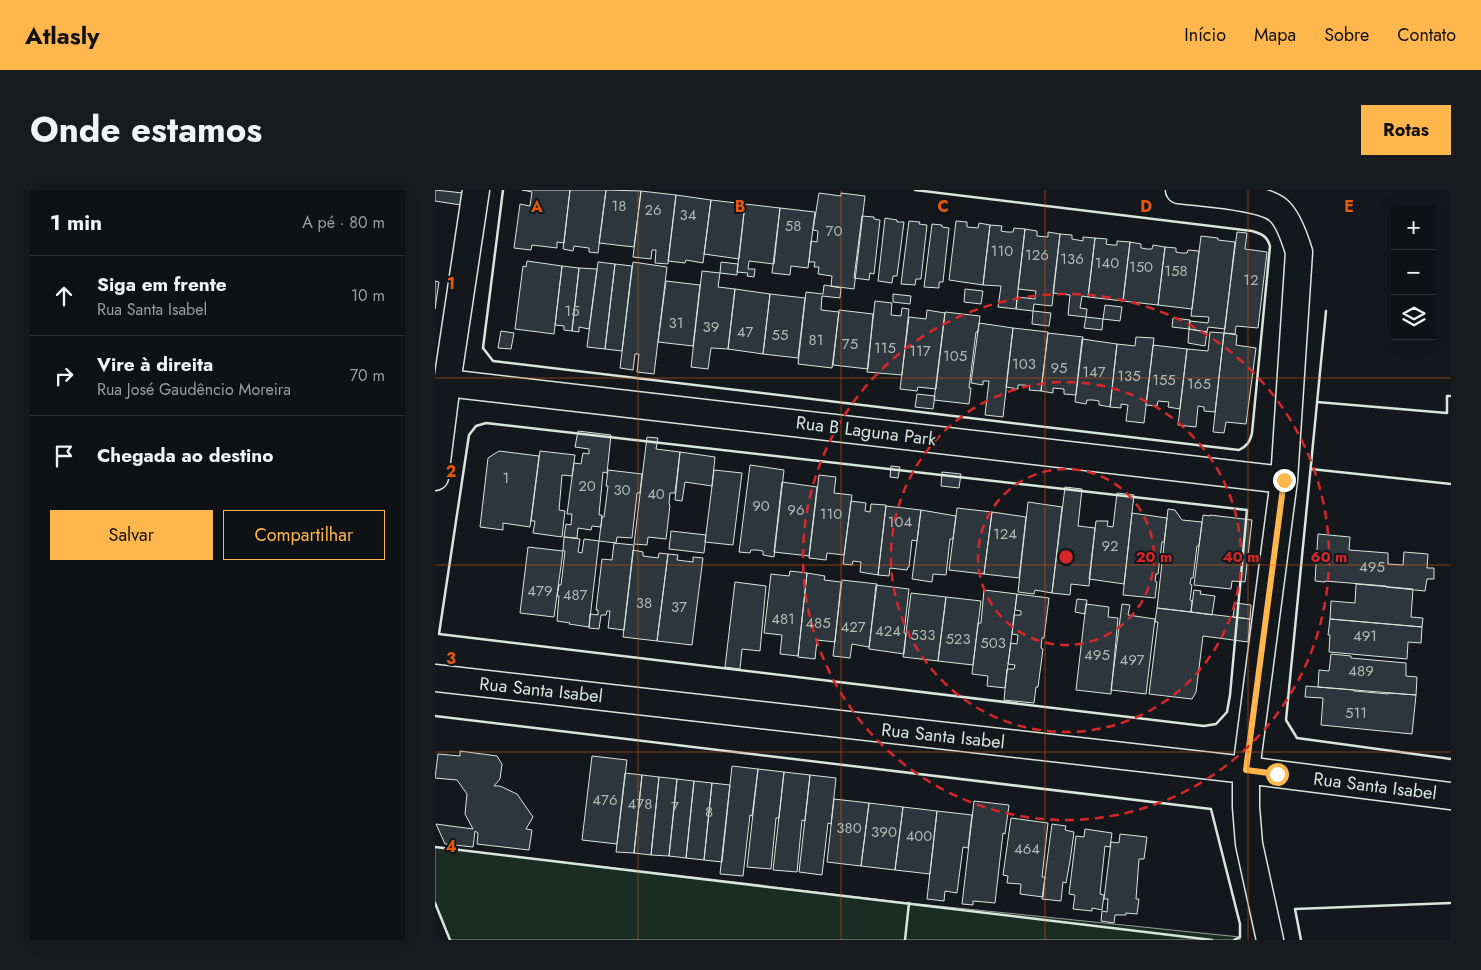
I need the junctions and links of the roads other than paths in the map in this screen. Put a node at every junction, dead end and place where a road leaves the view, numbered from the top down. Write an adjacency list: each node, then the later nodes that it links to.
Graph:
1 (476, 190): 3 (street)
2 (1179, 190): 5 (street)
3 (447, 383): 4 (street); 5 (street, Rua B Laguna Park)
4 (435, 477)
5 (1284, 480): 7 (street)
6 (435, 678): 7 (street, Rua Santa Isabel)
7 (1246, 770): 8 (street, Rua Santa Isabel); 9 (street)
8 (1451, 796)
9 (1270, 940)

